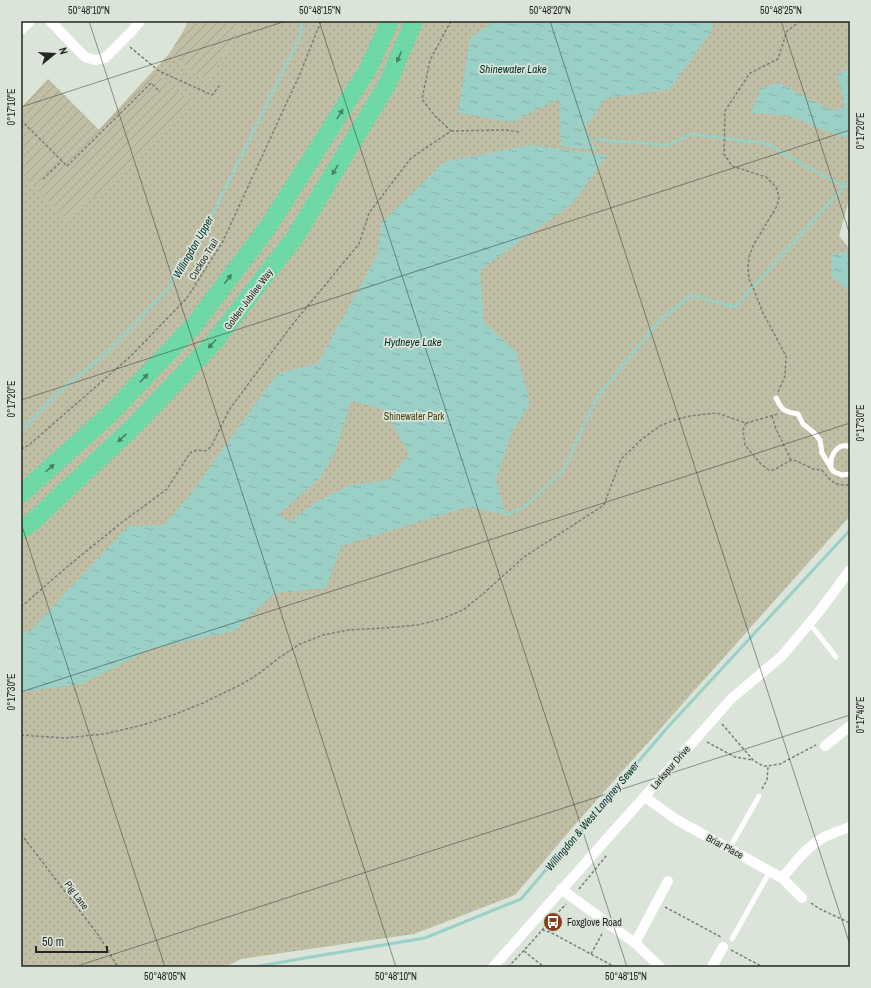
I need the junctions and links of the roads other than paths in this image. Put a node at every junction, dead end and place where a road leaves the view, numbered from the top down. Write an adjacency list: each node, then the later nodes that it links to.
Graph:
1 (30, 21): 6 (street)
2 (50, 21): 3 (street)
3 (140, 21)
4 (390, 21): 11 (highway, one-way to 4)
5 (414, 21): 12 (highway, Golden Jubilee Way, one-way to 12)
6 (21, 30)
7 (776, 398): 9 (lane)
8 (850, 447): 9 (lane)
9 (831, 467): 10 (lane)
10 (850, 474)
11 (21, 494)
12 (21, 530)
13 (848, 576): 14 (street, Larkspur Drive)
14 (808, 625): 15 (lane); 19 (street, Larkspur Drive)
15 (836, 657)
16 (849, 728): 17 (street)
17 (825, 746)
18 (759, 796): 21 (lane)
19 (645, 797): 21 (street, Briar Place); 25 (street, Larkspur Drive)
20 (850, 827): 23 (street)
21 (729, 849): 22 (street, Briar Place)
22 (770, 871): 23 (street, Briar Place); 28 (lane)
23 (782, 878): 26 (street, Briar Place)
24 (668, 881): 27 (street)
25 (561, 890): 27 (street); 29 (street, Larkspur Drive)
26 (802, 898)
27 (635, 943): 30 (street)
28 (729, 943): 31 (street)
29 (493, 967)
30 (660, 967)
31 (712, 967)

